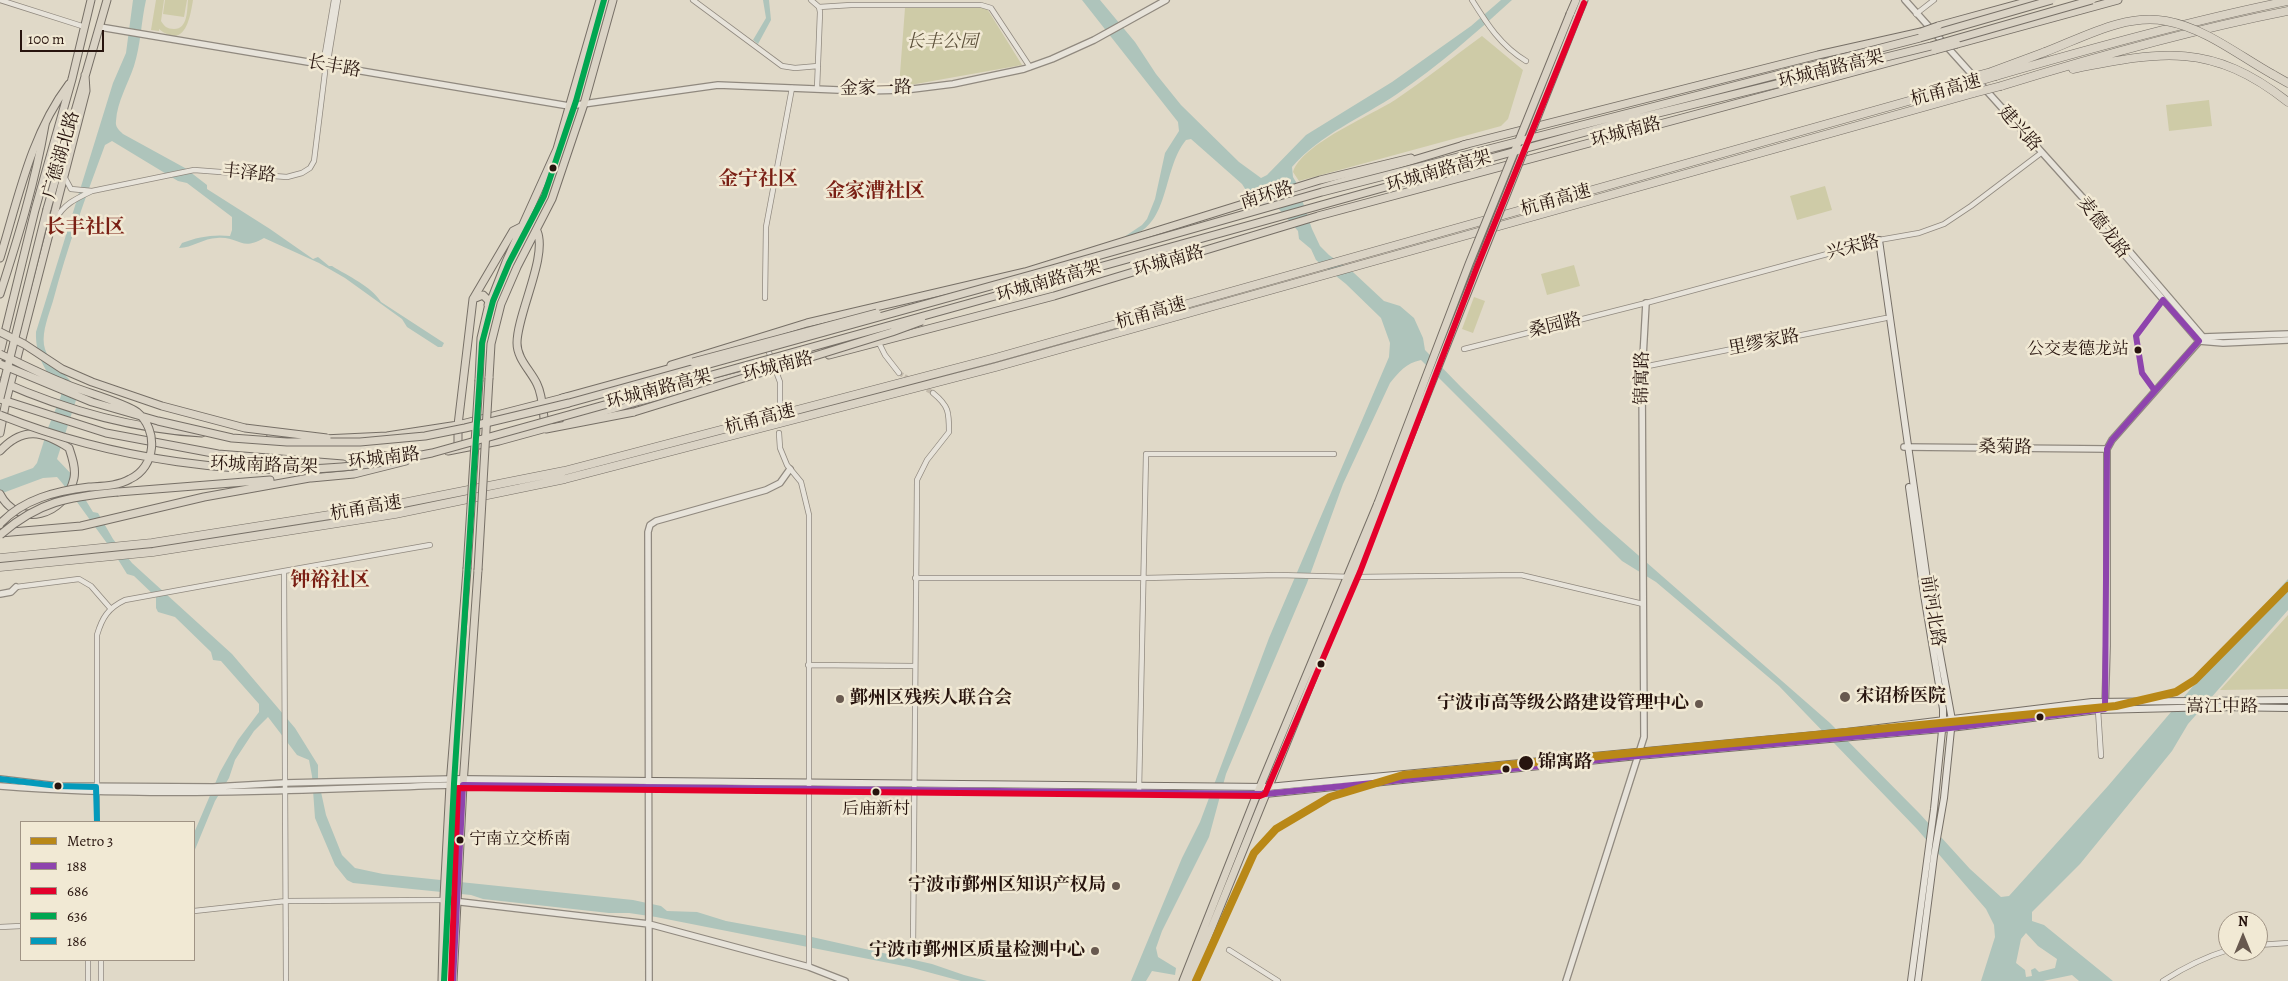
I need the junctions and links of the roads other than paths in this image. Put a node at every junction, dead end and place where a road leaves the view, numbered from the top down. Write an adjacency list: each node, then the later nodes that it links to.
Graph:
1 (0, 0): 26 (street)
2 (91, 0): 26 (main road, 广德湖北路)
3 (107, 0): 27 (main road, 广德湖北路)
4 (334, 0): 31 (street, 丰泽路)
5 (338, 0): 31 (street, 丰泽路)
6 (600, 0): 41 (main road)
7 (613, 0): 40 (main road)
8 (693, 0): 29 (street)
9 (811, 0): 22 (street)
10 (1166, 0): 30 (street, 金家一路)
11 (1472, 0): 28 (street)
12 (1576, 0): 25 (main road)
13 (1584, 0): 25 (main road)
14 (1904, 0): 24 (street, 建兴路)
15 (1934, 0): 24 (street)
16 (2033, 0): 43 (main road, 环城南路, bridge)
17 (2052, 0): 57 (main road, 环城南路高架, bridge)
18 (2092, 0): 66 (main road, 环城南路高架, bridge)
19 (2118, 0): 51 (main road, 环城南路, bridge)
20 (2288, 1): 32 (highway, 杭甬高速)
21 (851, 2): 22 (street); 30 (street)
22 (819, 8): 29 (street)
23 (2288, 11): 34 (highway, 杭甬高速)
24 (1916, 14): 44 (street, 建兴路)
25 (1574, 16): 110 (main road, bridge)
26 (85, 27): 35 (main road, 广德湖北路)
27 (100, 27): 31 (street, 长丰路); 33 (main road, 广德湖北路)
28 (1526, 61)
29 (818, 66): 38 (street)
30 (1030, 67): 38 (street, 金家一路)
31 (325, 68): 41 (street, 长丰路); 48 (street, 丰泽路)
32 (1993, 74): 36 (highway, bridge); 107 (highway, 杭甬高速, bridge)
33 (85, 75): 45 (main road); 86 (main road, 广德湖北路, bridge)
34 (2027, 78): 39 (highway); 108 (highway, 杭甬高速, bridge)
35 (72, 80): 42 (main road); 49 (main road, 广德湖北路)
36 (2288, 83)
37 (792, 88): 38 (street, 金家一路); 40 (street, 金家一路); 63 (street)
38 (818, 89)
39 (2288, 102)
40 (584, 104): 41 (street, 金家一路); 54 (main road)
41 (569, 106): 52 (main road)
42 (45, 125): 49 (main road); 60 (main road)
43 (1467, 144): 46 (main road, 环城南路); 57 (main road, bridge)
44 (2041, 152): 47 (street, 建兴路); 56 (street, 兴宋路)
45 (64, 175): 48 (street); 53 (main road)
46 (1320, 180): 50 (main road, 南环路)
47 (2074, 190): 73 (street, 麦德龙路)
48 (92, 191): 53 (street)
49 (31, 208): 61 (main road); 77 (main road, 广德湖北路)
50 (1215, 212): 68 (main road, 环城南路)
51 (1318, 216): 55 (main road, 南环路)
52 (524, 226): 64 (main road); 67 (main road)
53 (50, 228): 83 (main road)
54 (537, 231): 58 (main road); 59 (main road)
55 (1272, 231): 75 (main road, 环城南路)
56 (1877, 240): 65 (street, 兴宋路); 69 (main road, 前河北路); 95 (main road, 前河北路)
57 (1149, 242): 62 (main road, 环城南路高架, bridge)
58 (525, 252): 59 (main road); 132 (main road, bridge)
59 (537, 257): 87 (main road)
60 (0, 258)
61 (0, 294)
62 (958, 296): 85 (main road, bridge); 94 (main road, 环城南路高架, bridge)
63 (765, 298)
64 (473, 299): 67 (main road); 90 (main road)
65 (1646, 303): 76 (street, 桑园路); 80 (street, 锦寓路)
66 (968, 304): 91 (main road, bridge); 99 (main road, 环城南路高架, bridge)
67 (488, 308): 131 (main road, bridge)
68 (870, 308): 72 (main road, 环城南路); 75 (street)
69 (1886, 318): 80 (street, 里缪家路); 95 (main road, 前河北路)
70 (0, 332): 94 (main road, bridge)
71 (2288, 334): 73 (street)
72 (763, 336): 79 (street); 85 (main road, 环城南路)
73 (2201, 339): 74 (street); 97 (street)
74 (2288, 340)
75 (878, 343): 79 (main road, 环城南路); 81 (street)
76 (1464, 349)
77 (0, 354): 104 (main road, bridge)
78 (0, 364): 94 (main road, 环城南路高架, bridge)
79 (774, 367): 88 (street); 91 (main road, 环城南路)
80 (1642, 367): 115 (street, 锦寓路)
81 (899, 373)
82 (0, 381): 83 (main road)
83 (11, 386): 86 (main road); 90 (main road, 环城南路)
84 (933, 393): 111 (street)
85 (562, 398): 87 (main road, 环城南路)
86 (2, 399): 92 (main road); 96 (main road, 环城南路)
87 (542, 404): 90 (main road, 环城南路); 91 (main road)
88 (780, 404)
89 (0, 415): 99 (main road, 环城南路高架, bridge)
90 (458, 425): 96 (main road)
91 (546, 429): 96 (main road, 环城南路)
92 (0, 433)
93 (779, 433): 101 (street)
94 (360, 442)
95 (1906, 447): 97 (street, 桑菊路); 124 (main road, 前河北路); 125 (main road, 前河北路)
96 (458, 449)
97 (2107, 449): 120 (street)
98 (0, 451): 103 (main road, bridge)
99 (432, 453): 102 (main road, bridge)
100 (1334, 454): 112 (street)
101 (790, 470): 117 (street); 134 (street)
102 (315, 477): 105 (main road); 105 (main road, bridge)
103 (0, 494)
104 (0, 524)
105 (0, 534)
106 (430, 544): 109 (street)
107 (0, 558)
108 (0, 567)
109 (284, 571): 116 (street); 133 (street)
110 (1352, 574): 112 (street); 115 (street); 141 (main road); 142 (main road)
111 (915, 578): 112 (street); 118 (street)
112 (1144, 578): 138 (street)
113 (16, 587): 114 (street); 116 (street)
114 (0, 594)
115 (1643, 604): 128 (street, 锦寓路)
116 (111, 609): 139 (street)
117 (808, 665): 118 (street); 135 (street)
118 (915, 666): 137 (street)
119 (2288, 700): 121 (main road, 嵩江中路)
120 (2104, 702): 121 (main road, 嵩江中路); 123 (street); 125 (main road, 嵩江中路)
121 (2154, 705): 122 (main road, 嵩江中路); 123 (main road, 嵩江中路)
122 (2288, 708)
123 (2101, 709): 125 (main road, 嵩江中路); 129 (street)
124 (1943, 721): 125 (main road, 嵩江中路); 126 (main road, 前河北路); 127 (main road, 嵩江中路)
125 (1952, 724): 126 (main road, 嵩江中路); 144 (main road, 前河北路)
126 (1942, 729): 127 (main road, 嵩江中路); 144 (main road, 前河北路)
127 (1847, 735): 128 (main road, 嵩江中路)
128 (1639, 754): 142 (main road, 嵩江中路); 170 (street, 锦寓路)
129 (2101, 756)
130 (0, 780): 139 (street)
131 (450, 782): 132 (main road, 嵩江中路); 133 (street); 140 (street); 145 (main road)
132 (463, 782): 134 (main road, 嵩江中路); 146 (main road)
133 (284, 783): 139 (street); 140 (street)
134 (648, 784): 135 (main road, 嵩江中路); 149 (street)
135 (808, 785): 137 (main road, 嵩江中路); 159 (street)
136 (0, 786): 139 (street)
137 (915, 786): 138 (main road, 嵩江中路); 154 (street)
138 (1139, 788): 141 (main road, 嵩江中路); 141 (main road, 嵩江中路)
139 (97, 789): 140 (street); 143 (street)
140 (285, 790): 147 (street)
141 (1258, 790): 142 (main road, 嵩江中路); 167 (main road)
142 (1267, 791): 168 (main road)
143 (97, 821)
144 (1931, 854): 171 (main road, 前河北路); 172 (main road, 前河北路)
145 (444, 899): 146 (street); 147 (street); 163 (main road)
146 (457, 900): 149 (street); 164 (main road)
147 (286, 901): 148 (street); 162 (street)
148 (195, 910)
149 (649, 923): 159 (street); 165 (street)
150 (20, 926): 151 (street)
151 (0, 927)
152 (2288, 943): 153 (street)
153 (2268, 944)
154 (913, 950)
155 (1229, 950): 169 (street)
156 (2218, 953): 173 (street)
157 (88, 961): 160 (street)
158 (101, 961): 161 (street)
159 (809, 967): 166 (street)
160 (88, 981)
161 (101, 981)
162 (286, 981)
163 (442, 981)
164 (453, 981)
165 (649, 981)
166 (845, 981)
167 (1183, 981)
168 (1190, 981)
169 (1278, 981)
170 (1566, 981)
171 (1910, 981)
172 (1918, 981)
173 (2164, 981)

